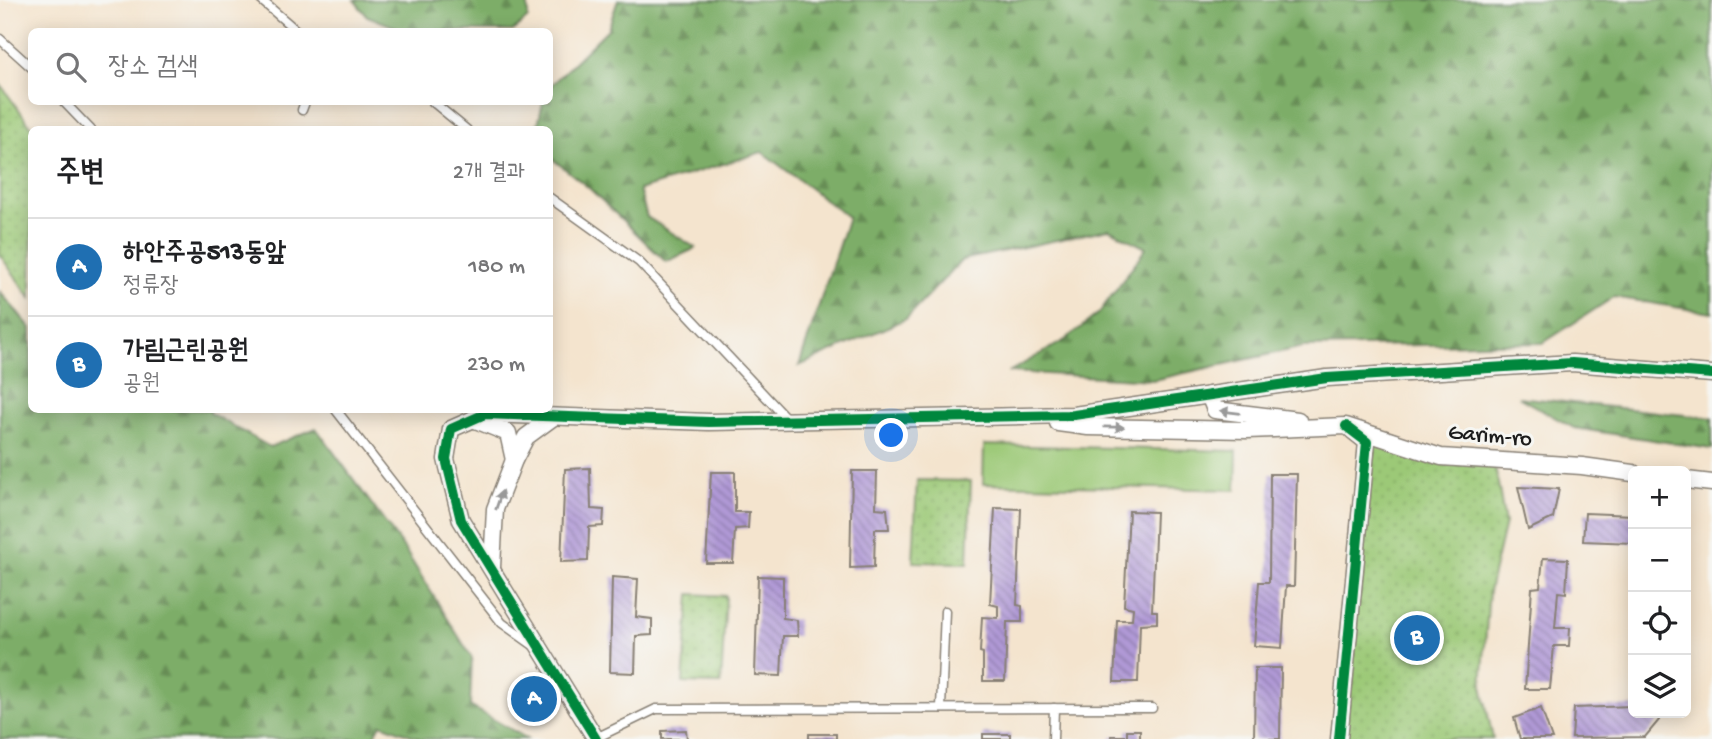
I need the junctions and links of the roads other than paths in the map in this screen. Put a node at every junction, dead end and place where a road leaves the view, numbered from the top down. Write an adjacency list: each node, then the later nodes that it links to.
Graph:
1 (261, 0): 2 (lane)
2 (293, 28)
3 (0, 39): 4 (lane)
4 (28, 64)
5 (67, 105): 7 (lane)
6 (437, 105): 8 (lane)
7 (87, 126)
8 (462, 126)
9 (553, 200): 16 (lane)
10 (1712, 374): 11 (street)
11 (1209, 395): 13 (street); 17 (street, one-way to 11)
12 (338, 413): 24 (lane)
13 (997, 416): 16 (street); 17 (street, one-way to 17)
14 (552, 418): 15 (street); 16 (street); 18 (street)
15 (473, 419): 18 (street); 22 (street)
16 (788, 421)
17 (1346, 426): 19 (street, Garim-ro); 30 (street)
18 (514, 460): 22 (street, one-way to 18)
19 (1628, 472)
20 (1691, 481): 21 (street)
21 (1712, 483)
22 (492, 567): 24 (street)
23 (945, 611): 25 (lane)
24 (544, 653): 28 (street)
25 (942, 708): 26 (lane); 28 (lane)
26 (1054, 708): 27 (lane); 29 (lane)
27 (1152, 708)
28 (596, 738)
29 (1053, 739)
30 (1339, 739)

